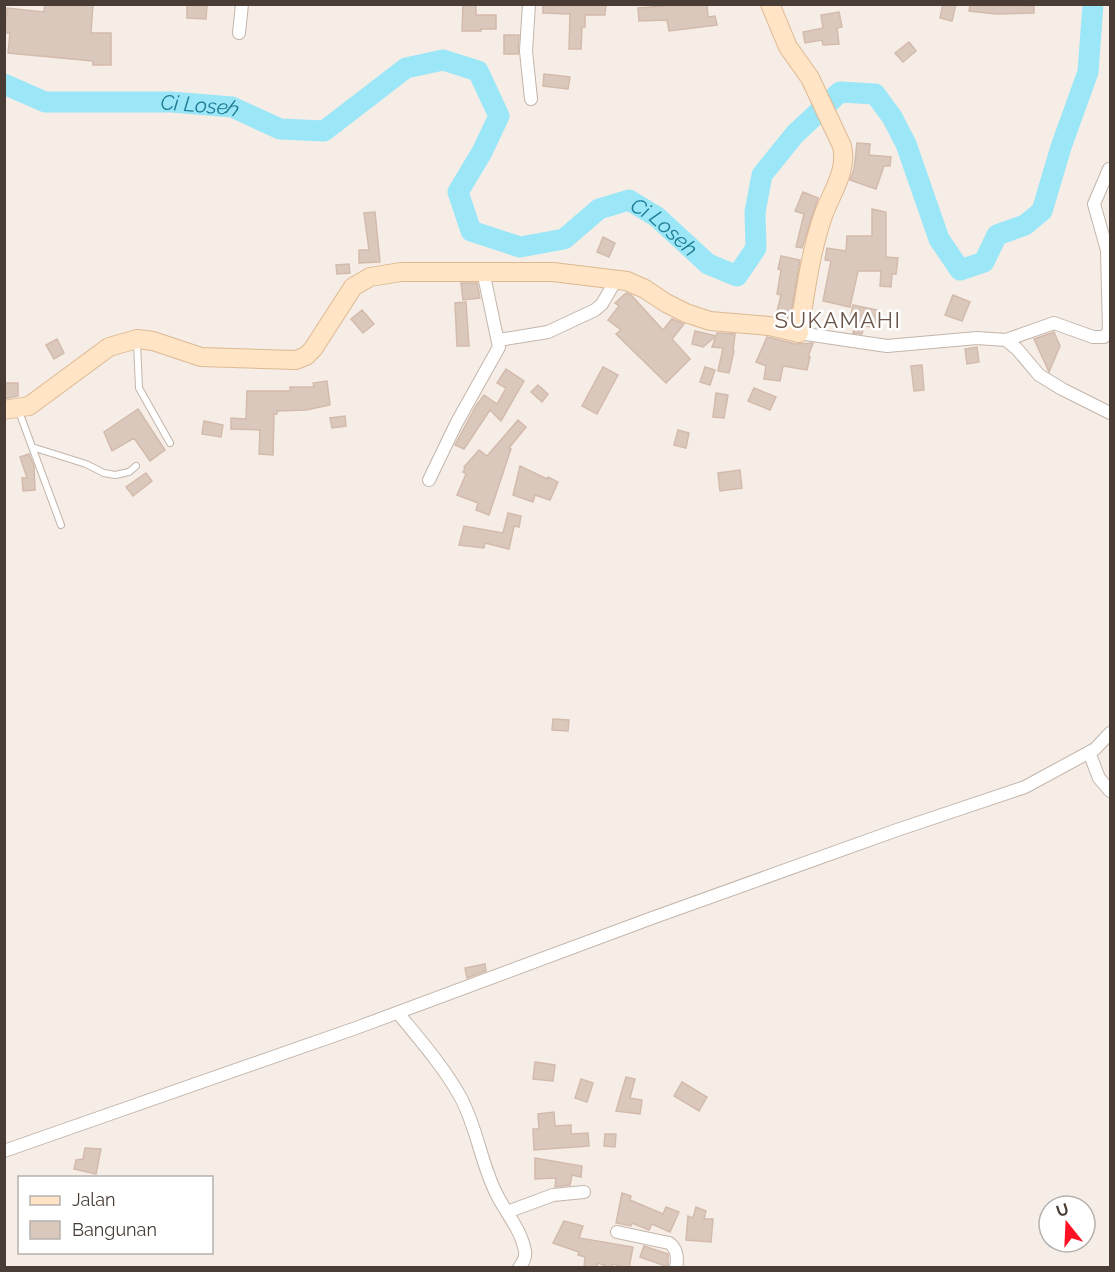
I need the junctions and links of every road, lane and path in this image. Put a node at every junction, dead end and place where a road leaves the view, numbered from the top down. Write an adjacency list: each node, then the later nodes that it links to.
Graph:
1 (242, 4): 4 (street)
2 (529, 4): 5 (street)
3 (770, 4): 11 (street)
4 (239, 33)
5 (531, 99)
6 (1109, 169): 7 (street)
7 (1109, 250): 10 (street)
8 (483, 271): 9 (street); 12 (street); 13 (street)
9 (616, 280): 11 (street); 13 (street)
10 (1110, 329): 14 (street)
11 (799, 333): 14 (street)
12 (137, 339): 15 (street); 17 (lane)
13 (499, 340): 20 (street)
14 (1006, 340): 16 (street)
15 (11, 409): 18 (lane)
16 (1110, 413)
17 (170, 443)
18 (32, 447): 19 (lane); 21 (lane)
19 (136, 466)
20 (429, 480)
21 (61, 525)
22 (1110, 733): 23 (street)
23 (1089, 752): 24 (street); 25 (street)
24 (1110, 790)
25 (398, 1013): 26 (street); 28 (street)
26 (4, 1151)
27 (584, 1192): 28 (street)
28 (507, 1212): 30 (street)
29 (617, 1232): 31 (street)
30 (519, 1268)
31 (676, 1268)

